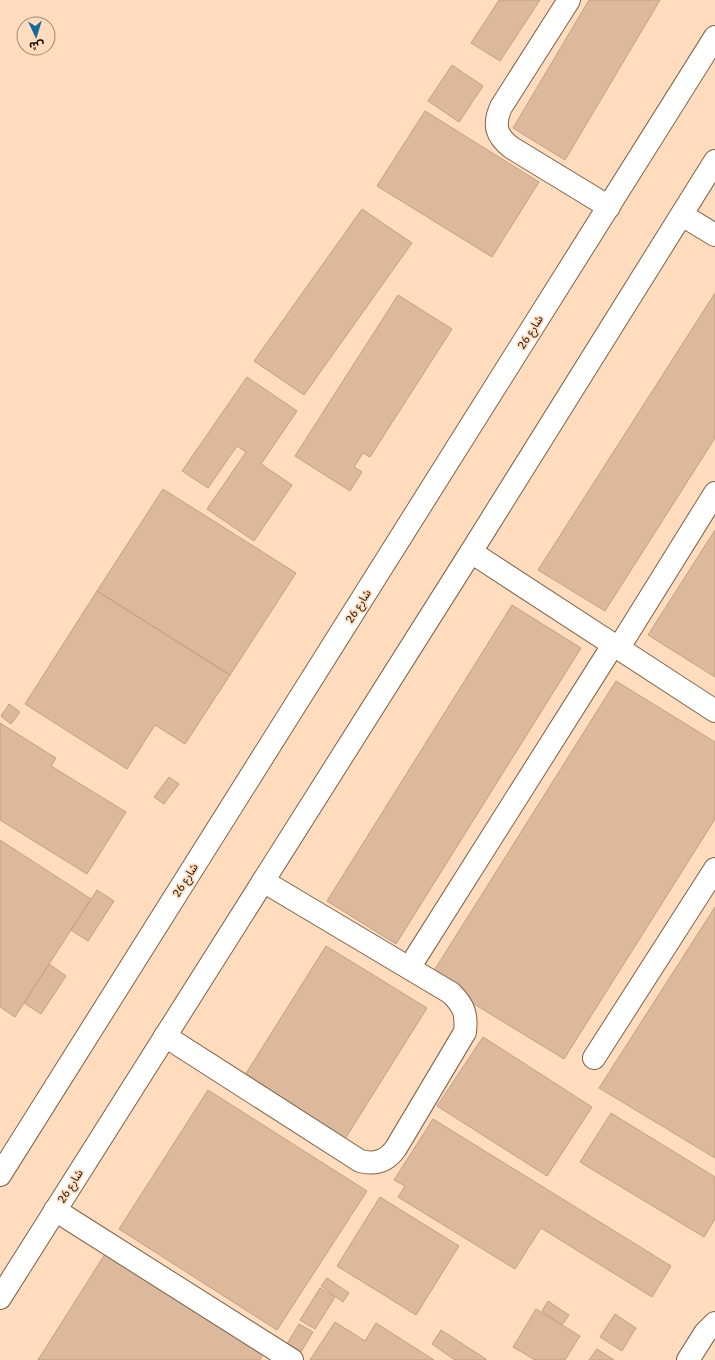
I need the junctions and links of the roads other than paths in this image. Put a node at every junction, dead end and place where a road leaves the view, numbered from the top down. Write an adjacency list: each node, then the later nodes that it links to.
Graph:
1 (569, 0): 4 (main road)
2 (715, 37): 4 (main road, شارع 26)
3 (715, 161): 5 (main road, شارع 26)
4 (609, 207): 16 (main road, شارع 26)
5 (682, 215): 6 (main road); 8 (main road, شارع 26)
6 (715, 235)
7 (715, 493): 9 (main road)
8 (471, 552): 9 (main road); 12 (main road, شارع 26)
9 (615, 647): 10 (main road); 13 (main road)
10 (715, 711)
11 (715, 869): 15 (main road)
12 (263, 881): 14 (main road, شارع 26); 14 (main road)
13 (416, 956)
14 (165, 1036): 17 (main road, شارع 26)
15 (594, 1058)
16 (0, 1175)
17 (55, 1210): 18 (main road, شارع 26); 20 (main road)
18 (0, 1298)
19 (715, 1323): 21 (main road)
20 (286, 1359)
21 (688, 1360)

